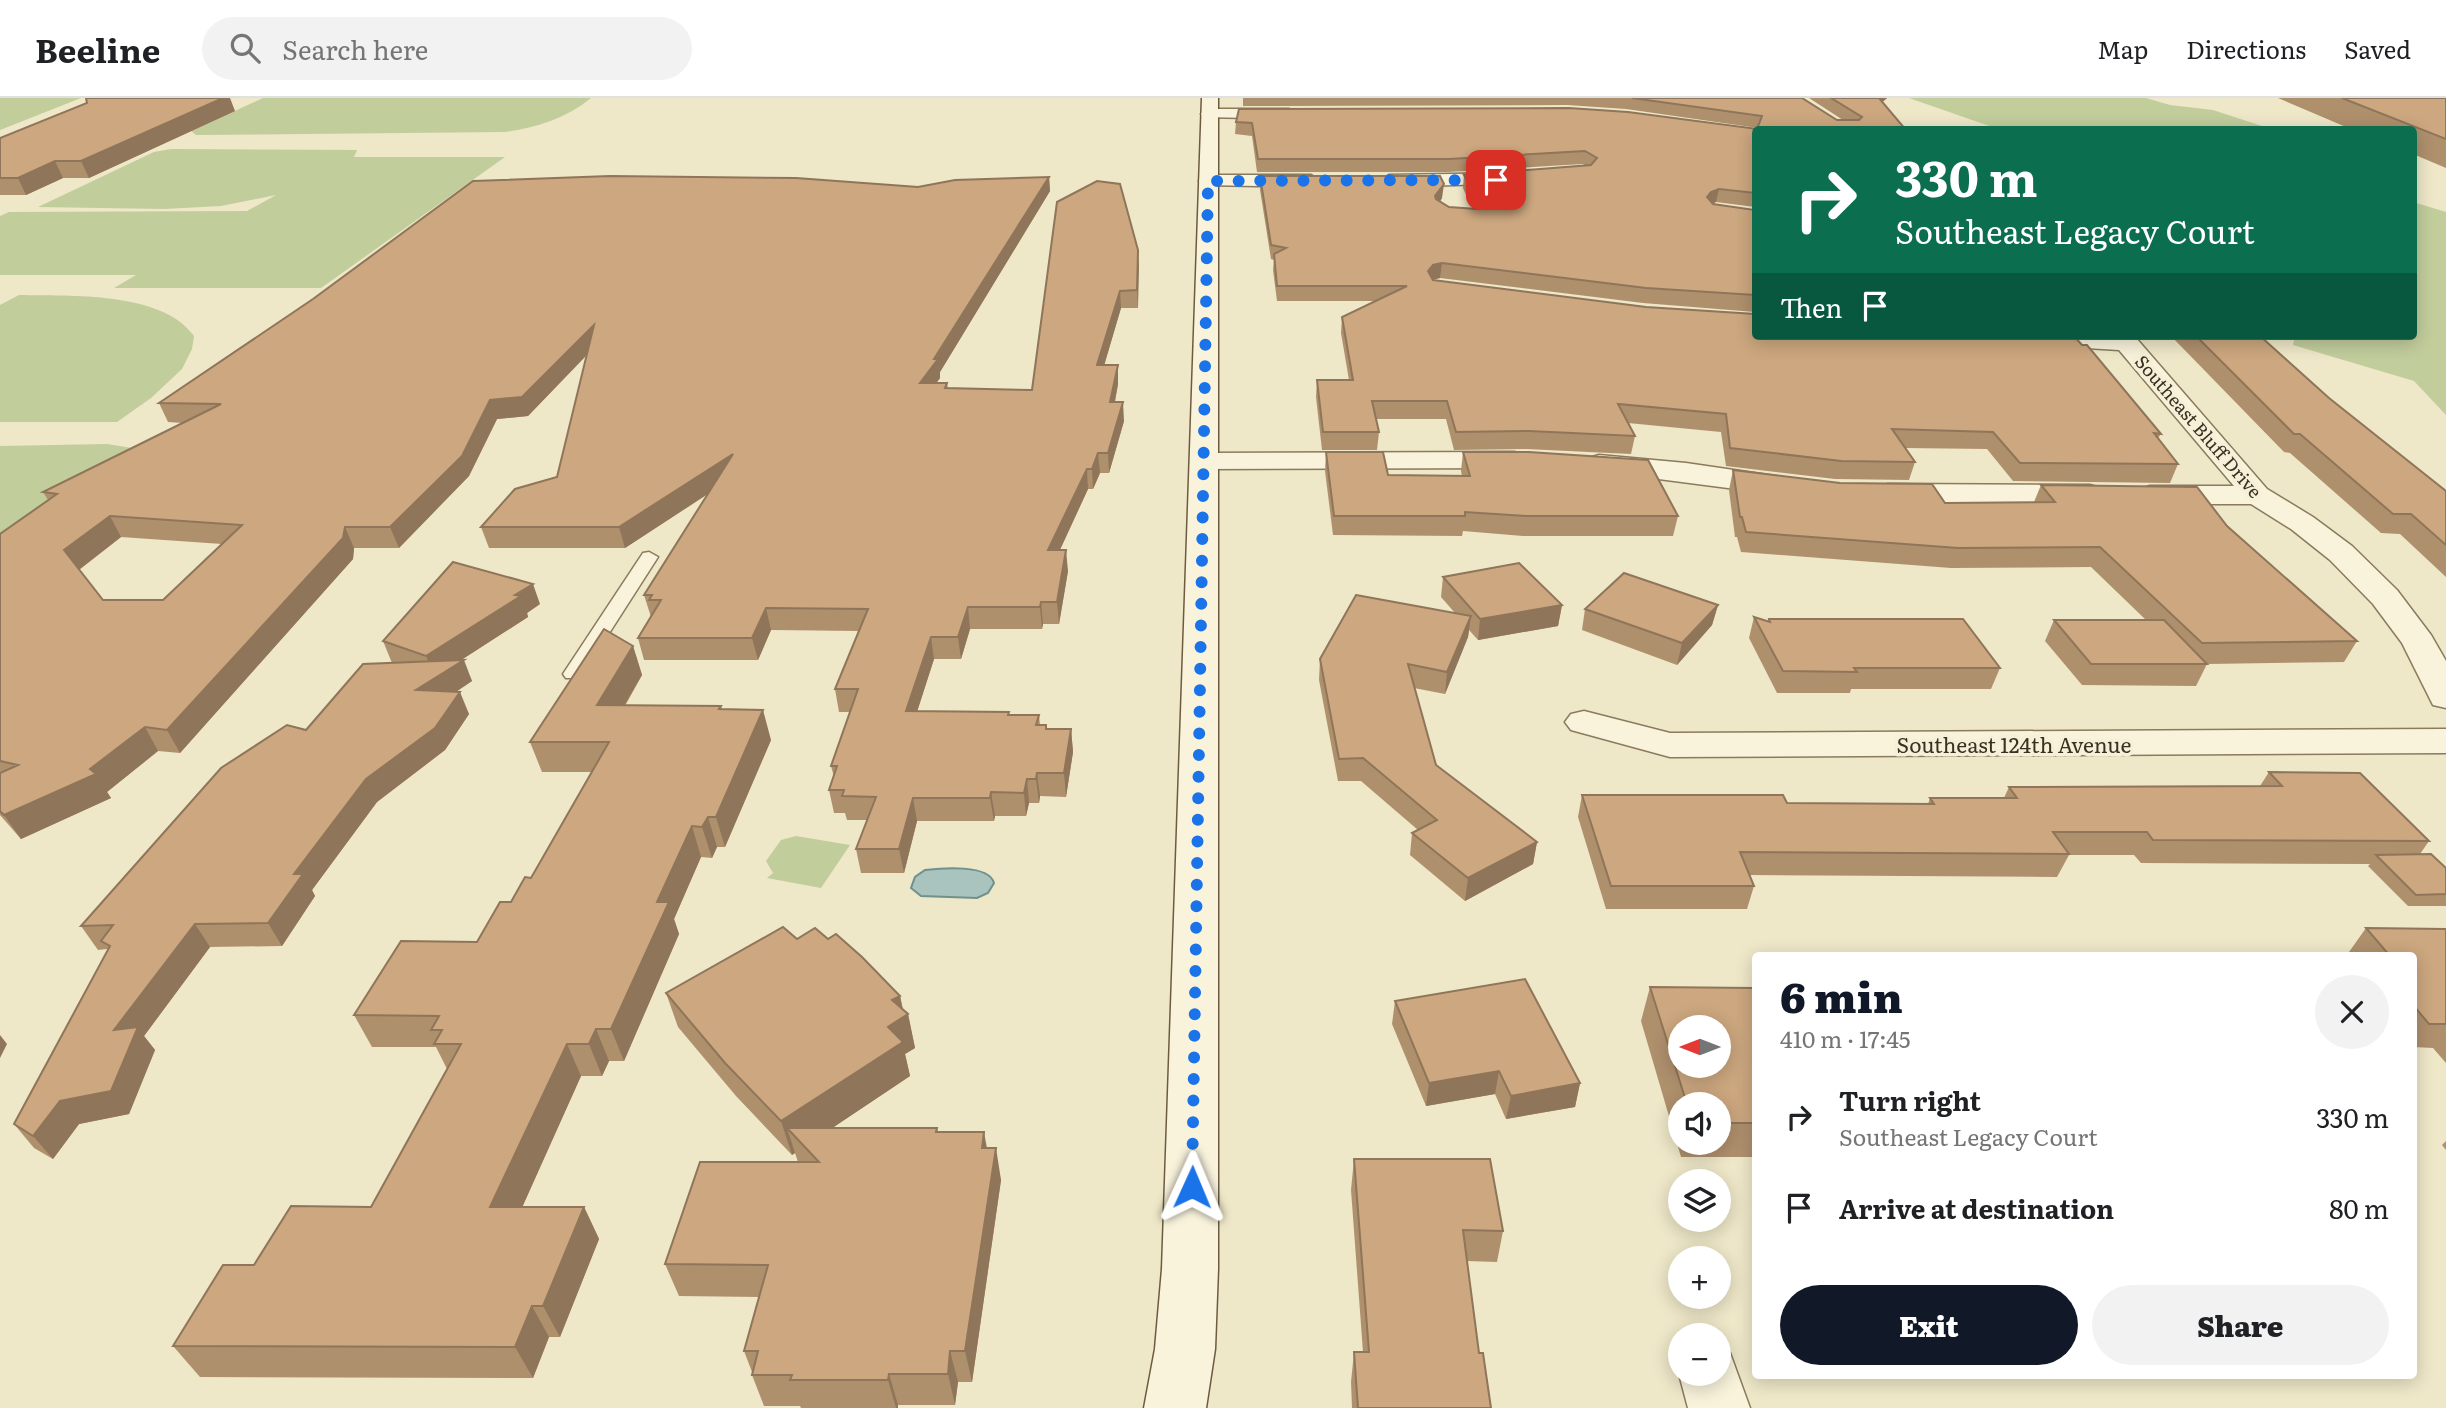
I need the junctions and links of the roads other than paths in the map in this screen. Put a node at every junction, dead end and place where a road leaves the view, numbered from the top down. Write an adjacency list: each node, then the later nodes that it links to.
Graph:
1 (1209, 106): 2 (street); 4 (street)
2 (1304, 114)
3 (1535, 177): 7 (street)
4 (1208, 181): 5 (street); 10 (street)
5 (1329, 181)
6 (1368, 181): 7 (street)
7 (1448, 181): 8 (street)
8 (1457, 203)
9 (2123, 340): 15 (street, Southeast Bluff Drive)
10 (1204, 461): 11 (street); 22 (street)
11 (1538, 461)
12 (1575, 463): 13 (street)
13 (1810, 488)
14 (1861, 492): 15 (street)
15 (2256, 495): 18 (street, Southeast Bluff Drive)
16 (649, 558): 17 (lane)
17 (573, 674)
18 (2446, 697)
19 (1584, 722): 20 (street, Southeast 124th Avenue)
20 (2446, 741)
21 (1713, 1386): 23 (street)
22 (1175, 1408)
23 (1719, 1408)

